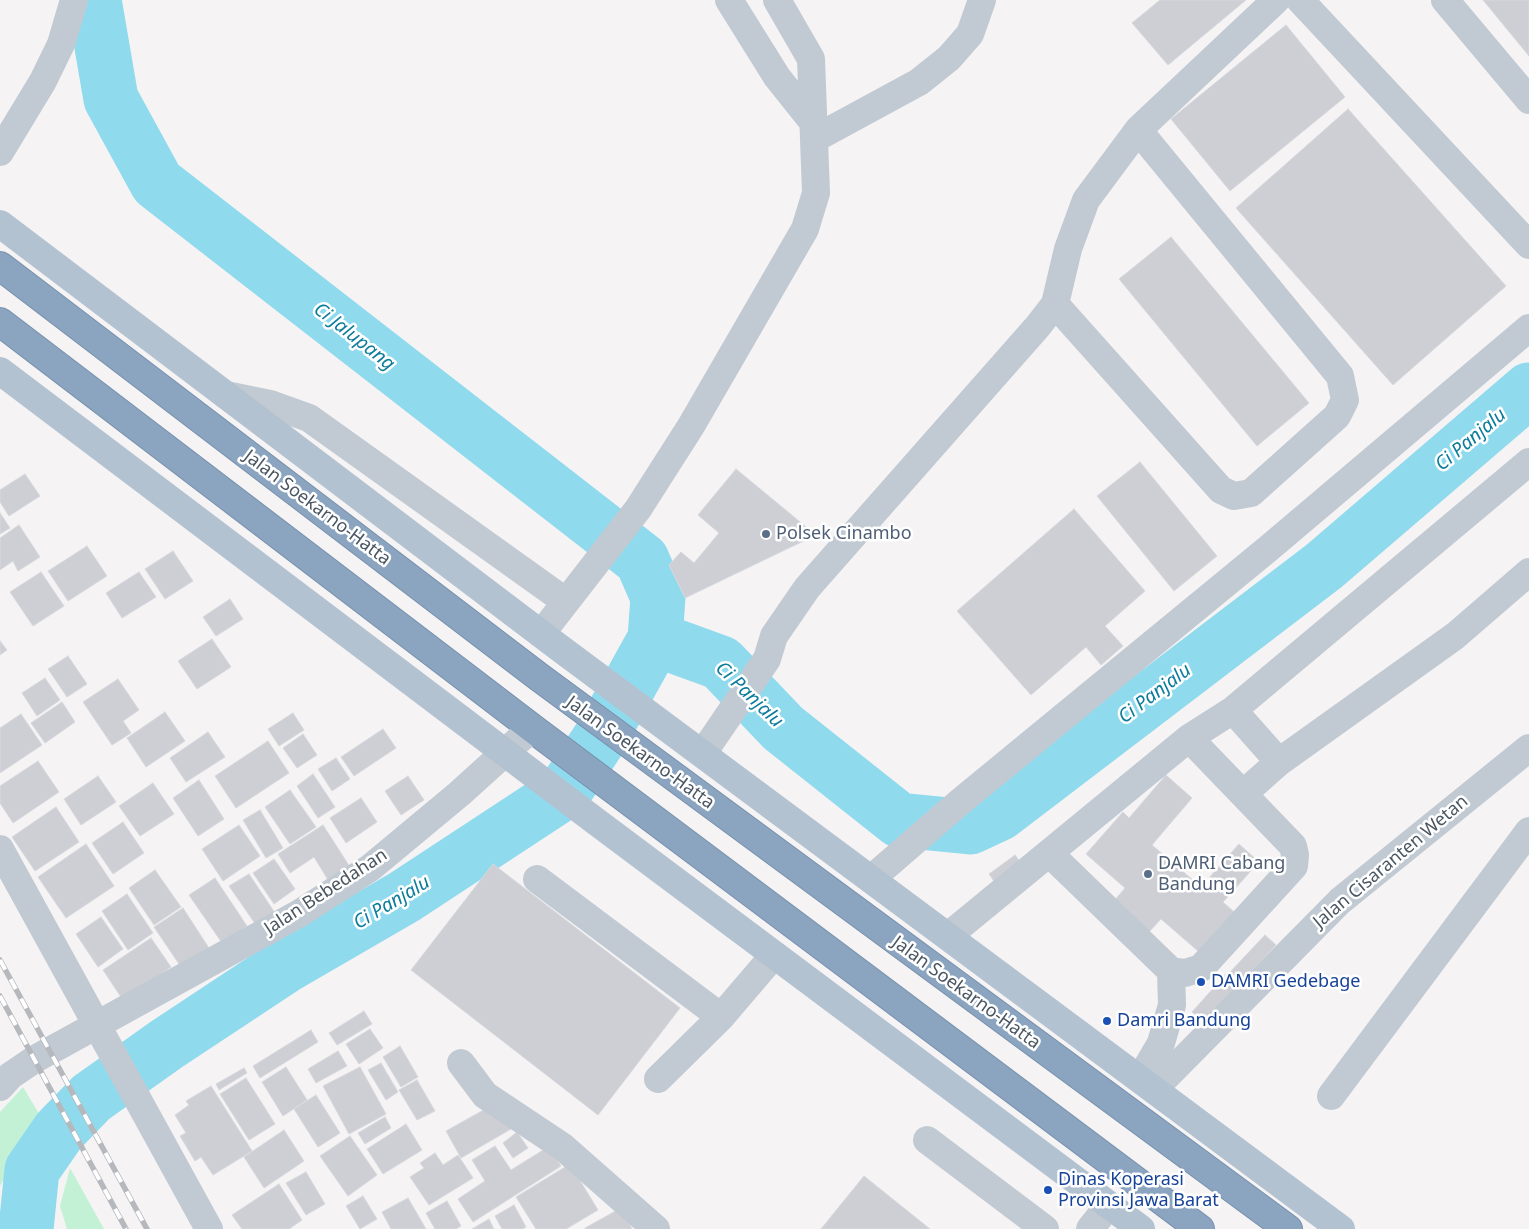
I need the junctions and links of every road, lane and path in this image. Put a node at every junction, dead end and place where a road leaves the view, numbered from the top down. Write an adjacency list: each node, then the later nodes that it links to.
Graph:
1 (74, 0): 13 (street)
2 (729, 0): 9 (street)
3 (777, 0): 8 (street)
4 (982, 0): 12 (street)
5 (1276, 0): 11 (street)
6 (1300, 0): 15 (street)
7 (1445, 0): 10 (street)
8 (811, 59): 9 (street); 12 (street)
9 (777, 76): 12 (street)
10 (1529, 100)
11 (1138, 130): 17 (street); 17 (street)
12 (813, 131): 24 (street)
13 (0, 152)
14 (0, 224): 21 (main road, Jalan Soekarno-Hatta)
15 (1529, 245)
16 (0, 266): 57 (highway, Jalan Soekarno-Hatta)
17 (1054, 304): 30 (street)
18 (0, 322): 27 (highway)
19 (1529, 328): 38 (street)
20 (0, 371): 31 (main road)
21 (226, 395): 24 (street); 25 (main road, Jalan Soekarno-Hatta)
22 (1529, 462): 26 (street)
23 (1529, 572): 32 (street)
24 (572, 591): 25 (street)
25 (551, 641): 30 (main road, Jalan Soekarno-Hatta)
26 (1233, 710): 28 (street); 32 (street)
27 (534, 730): 31 (street, Jalan Bebedahan); 56 (highway)
28 (1189, 738): 33 (street); 36 (street)
29 (1529, 748): 46 (street, Jalan Cisaranten Wetan)
30 (703, 753): 38 (main road, Jalan Soekarno-Hatta)
31 (510, 757): 40 (main road); 43 (street, Jalan Bebedahan)
32 (1280, 762): 33 (street)
33 (1243, 794): 41 (street)
34 (1529, 831): 48 (street)
35 (0, 849): 43 (street)
36 (1050, 854): 39 (street); 41 (street)
37 (537, 879): 42 (street)
38 (871, 879): 39 (main road, Jalan Soekarno-Hatta)
39 (948, 936): 46 (main road, Jalan Soekarno-Hatta)
40 (774, 955): 42 (street); 50 (main road)
41 (1171, 971): 46 (street)
42 (721, 1017): 45 (street)
43 (104, 1037): 47 (street, Jalan Bebedahan); 51 (street)
44 (461, 1064): 52 (street)
45 (658, 1079)
46 (1147, 1084): 58 (main road, Jalan Soekarno-Hatta)
47 (0, 1087)
48 (1331, 1096)
49 (926, 1140): 53 (street)
50 (1109, 1205): 54 (street); 55 (main road)
51 (209, 1229)
52 (656, 1229)
53 (1045, 1229)
54 (1090, 1229)
55 (1141, 1229)
56 (1200, 1229)
57 (1288, 1229)
58 (1341, 1229)

